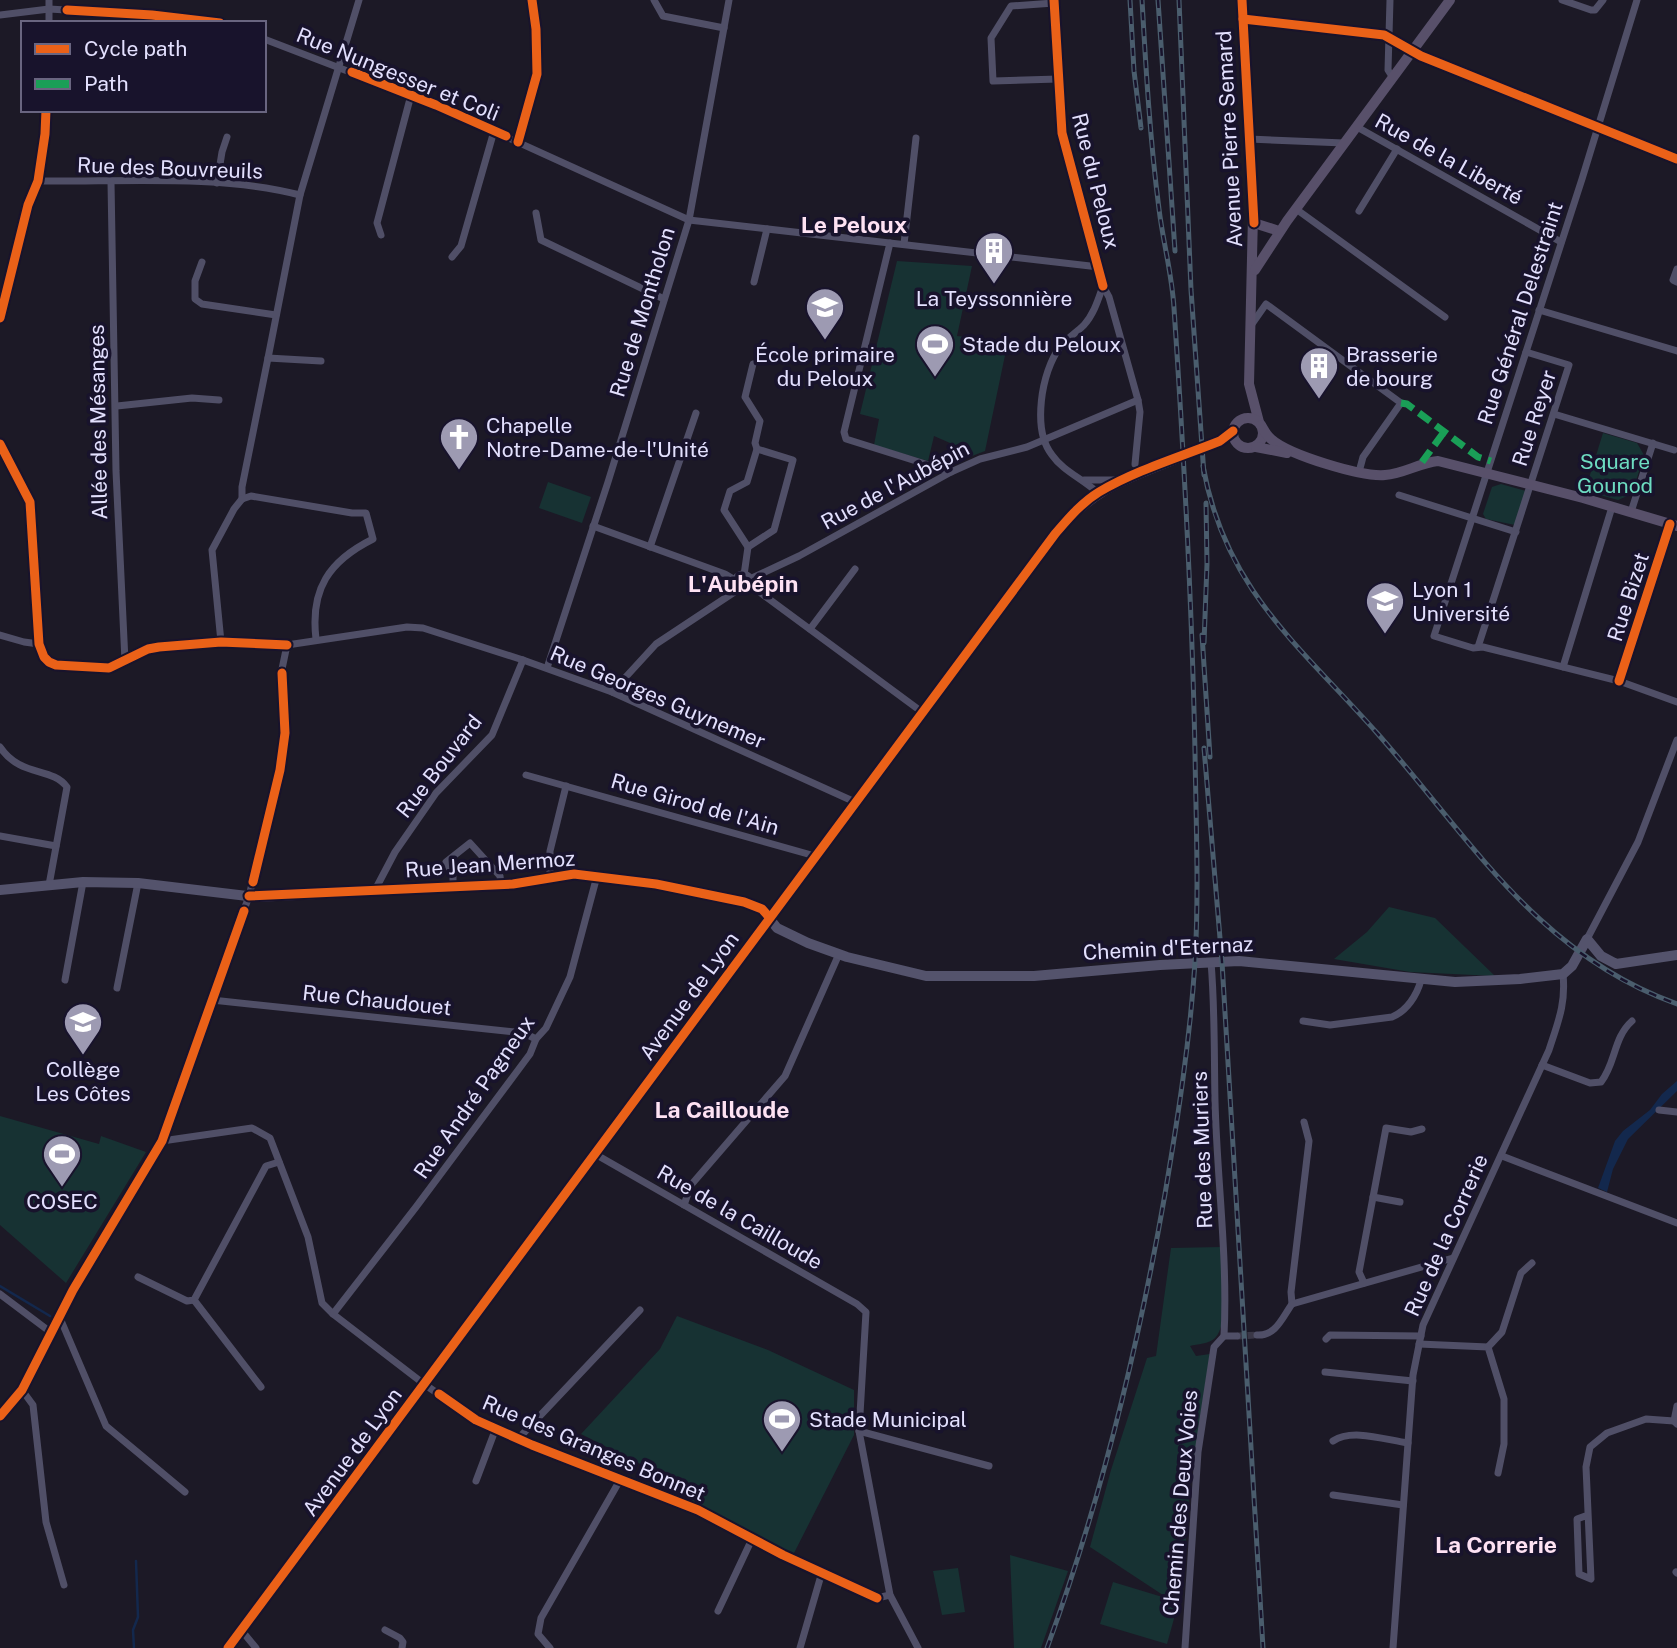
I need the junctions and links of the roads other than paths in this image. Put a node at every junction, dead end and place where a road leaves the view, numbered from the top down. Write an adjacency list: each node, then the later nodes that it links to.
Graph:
1 (50, 0): 13 (street)
2 (359, 0): 22 (street)
3 (532, 0): 33 (street)
4 (654, 0): 18 (street)
5 (729, 0): 18 (street, Rue de Montholon)
6 (1241, 0): 15 (main road, Avenue Pierre Semard)
7 (1390, 0): 19 (street)
8 (1450, 0): 21 (main road)
9 (1562, 0): 10 (street)
10 (1603, 0)
11 (1637, 0): 28 (street, Rue Général Delestraint)
12 (1054, 2): 24 (street, Rue du Peloux); 24 (street)
13 (49, 9): 14 (street); 16 (street); 17 (street)
14 (0, 15)
15 (1243, 19): 19 (street); 32 (main road, Avenue Pierre Semard)
16 (49, 21)
17 (203, 21)
18 (724, 29): 44 (street, Rue de Montholon)
19 (1389, 36): 21 (street); 23 (street)
20 (266, 40): 22 (street, Rue Nungesser et Coli)
21 (1413, 51): 23 (main road); 28 (street)
22 (338, 67): 25 (street, Rue Nungesser et Coli); 40 (street)
23 (1394, 78): 27 (main road)
24 (1058, 79): 56 (street, Rue du Peloux)
25 (411, 95): 29 (street, Rue Nungesser et Coli); 49 (street)
26 (46, 112): 37 (street)
27 (1357, 127): 34 (main road); 35 (street, Rue de la Liberté)
28 (1598, 128): 36 (street); 50 (street, Rue Général Delestraint)
29 (494, 131): 33 (street, Rue Nungesser et Coli); 54 (street)
30 (227, 137): 39 (street)
31 (916, 138): 52 (street)
32 (1249, 139): 34 (street); 46 (main road, Avenue Pierre Semard)
33 (518, 142): 44 (street, Rue Nungesser et Coli)
34 (1344, 143): 41 (main road)
35 (1397, 149): 42 (street); 50 (street, Rue de la Liberté)
36 (1677, 159)
37 (37, 181): 38 (street, Rue des Bouvreuils); 66 (street)
38 (111, 182): 39 (street, Rue des Bouvreuils); 76 (street, Allée des Mésanges)
39 (217, 183): 40 (street, Rue des Bouvreuils)
40 (300, 195): 64 (street)
41 (1296, 209): 45 (main road); 65 (street)
42 (1359, 211)
43 (536, 213): 62 (street)
44 (689, 220): 47 (street, Rue Nungesser et Coli); 62 (street, Rue de Montholon)
45 (1287, 221): 48 (main road); 58 (main road)
46 (1254, 223): 48 (main road); 53 (main road, Avenue Pierre Semard)
47 (767, 229): 51 (street, Rue Nungesser et Coli); 60 (street)
48 (1276, 230): 53 (main road)
49 (381, 235)
50 (1561, 242): 63 (street, Rue Général Delestraint)
51 (890, 243): 52 (street, Rue Nungesser et Coli); 92 (street)
52 (904, 244): 56 (street, Rue Nungesser et Coli)
53 (1254, 245): 58 (main road, Avenue Pierre Semard)
54 (452, 257)
55 (202, 262): 64 (street)
56 (1099, 267): 61 (street, Rue du Peloux)
57 (1677, 269): 59 (street)
58 (1252, 276): 67 (main road, Avenue Pierre Semard)
59 (1675, 281)
60 (754, 282)
61 (1103, 286): 75 (street, Rue du Peloux); 81 (street)
62 (664, 299): 105 (street, Rue de Montholon)
63 (1539, 310): 68 (street); 69 (street, Rue Général Delestraint)
64 (276, 315): 70 (street)
65 (1445, 317)
66 (0, 318)
67 (1250, 328): 73 (main road, Avenue Pierre Semard); 93 (street)
68 (1677, 351)
69 (1526, 352): 78 (street, Rue Reyer); 94 (street, Rue Général Delestraint)
70 (268, 358): 71 (street); 100 (street)
71 (321, 361)
72 (753, 364): 87 (street)
73 (1249, 384): 79 (main road); 80 (main road)
74 (219, 400): 76 (street)
75 (1138, 400): 81 (street, Rue de l'Aubépin); 91 (street, Rue du Peloux)
76 (117, 407): 121 (street, Allée des Mésanges)
77 (696, 413): 107 (street)
78 (1554, 414): 85 (street); 97 (street, Rue Reyer)
79 (1260, 424): 80 (main road); 86 (main road); 89 (main road)
80 (1235, 426): 82 (main road, Avenue de Lyon); 84 (main road)
81 (1043, 439): 92 (street, Rue de l'Aubépin); 95 (street)
82 (1220, 442): 84 (main road, Avenue de Lyon); 96 (main road, Avenue de Lyon, bridge)
83 (0, 443): 90 (street)
84 (1237, 443): 86 (main road)
85 (1653, 443): 88 (street); 102 (street)
86 (1256, 447): 89 (main road)
87 (757, 449): 108 (street); 108 (street)
88 (1674, 450)
89 (1301, 455): 93 (main road)
90 (4, 461): 117 (street)
91 (1135, 464)
92 (951, 471): 111 (street, Rue de l'Aubépin)
93 (1359, 472): 94 (main road)
94 (1488, 472): 97 (main road); 103 (street, Rue Général Delestraint)
95 (1084, 480): 96 (street); 98 (street)
96 (1124, 480): 98 (main road, Avenue de Lyon)
97 (1531, 485): 101 (main road); 106 (street, Rue Reyer)
98 (1098, 493): 127 (main road, Avenue de Lyon)
99 (1399, 495): 103 (street)
100 (242, 499): 115 (street); 116 (street)
101 (1612, 507): 102 (main road); 122 (street)
102 (1631, 512): 104 (main road)
103 (1472, 518): 106 (street); 119 (street, Rue Général Delestraint)
104 (1673, 525): 124 (street, Rue Bizet)
105 (593, 526): 107 (street); 123 (street, Rue de Montholon)
106 (1516, 533): 119 (street, Rue Reyer)
107 (650, 547): 110 (street)
108 (748, 547): 111 (street)
109 (855, 569): 113 (street)
110 (735, 580): 111 (street); 112 (street)
111 (748, 580): 112 (street); 113 (street)
112 (739, 589): 125 (street)
113 (810, 629): 127 (street)
114 (0, 635): 117 (street)
115 (316, 639): 118 (street, Rue Georges Guynemer); 120 (street, Rue Georges Guynemer)
116 (221, 642): 118 (street, Rue Georges Guynemer); 121 (street, Rue Georges Guynemer)
117 (39, 644): 121 (street, Rue Georges Guynemer)
118 (287, 645): 145 (street)
119 (1478, 648): 122 (street)
120 (523, 660): 123 (street, Rue Georges Guynemer); 144 (street, Rue Bouvard)
121 (125, 661)
122 (1563, 667): 124 (street)
123 (547, 668): 125 (street, Rue Georges Guynemer)
124 (1619, 681): 126 (street)
125 (612, 692): 132 (street, Rue Georges Guynemer)
126 (1677, 702)
127 (922, 712): 132 (main road, Avenue de Lyon)
128 (1677, 740): 147 (street)
129 (0, 747): 134 (street)
130 (526, 775): 131 (street, Rue Girod de l'Ain)
131 (566, 786): 135 (street, Rue Girod de l'Ain); 137 (street)
132 (855, 802): 135 (main road, Avenue de Lyon)
133 (0, 836): 134 (street)
134 (56, 846): 140 (street)
135 (815, 856): 146 (main road, Avenue de Lyon)
136 (597, 876): 137 (street, Rue Jean Mermoz); 146 (street, Rue Jean Mermoz); 160 (street, Rue André Pagneux)
137 (550, 878): 141 (street, Rue Jean Mermoz)
138 (83, 882): 139 (street, Rue Jean Mermoz); 140 (street, Rue Jean Mermoz); 154 (street)
139 (138, 883): 145 (street, Rue Jean Mermoz); 156 (street)
140 (49, 885): 143 (street, Rue Jean Mermoz)
141 (501, 885): 142 (street, Rue Jean Mermoz); 142 (street)
142 (453, 887): 144 (street, Rue Jean Mermoz)
143 (0, 890)
144 (375, 890): 145 (street, Rue Jean Mermoz)
145 (249, 896): 157 (street)
146 (769, 916): 148 (street, Chemin d'Eternaz); 167 (main road, Avenue de Lyon)
147 (1587, 939): 150 (street); 151 (street)
148 (839, 954): 152 (street, Chemin d'Eternaz); 172 (street)
149 (1677, 955): 150 (street)
150 (1601, 956): 151 (street)
151 (1575, 961): 153 (street)
152 (1211, 962): 155 (street, Chemin d'Eternaz); 186 (street, Rue des Muriers)
153 (1563, 974): 155 (street, Chemin d'Eternaz); 161 (street, Rue de la Correrie)
154 (65, 980)
155 (1421, 980): 158 (street)
156 (117, 988)
157 (212, 1000): 160 (street, Rue Chaudouet); 166 (street)
158 (1303, 1021)
159 (1632, 1021): 161 (street)
160 (536, 1039): 182 (street, Rue André Pagneux)
161 (1542, 1065): 168 (street, Rue de la Correrie)
162 (1660, 1110): 163 (street)
163 (1677, 1112)
164 (1304, 1122): 180 (street)
165 (1422, 1129): 170 (street)
166 (162, 1141): 169 (street); 183 (street)
167 (595, 1154): 172 (street, Rue de la Cailloude); 193 (main road, Avenue de Lyon)
168 (1502, 1156): 173 (street); 174 (street, Rue de la Correrie)
169 (279, 1162): 179 (street); 182 (street)
170 (1373, 1197): 171 (street); 177 (street)
171 (1400, 1202)
172 (684, 1205): 200 (street, Rue de la Cailloude)
173 (1677, 1223)
174 (1453, 1258): 177 (street); 189 (street, Rue de la Correrie)
175 (1532, 1263): 190 (street)
176 (138, 1277): 179 (street)
177 (1364, 1283): 180 (street)
178 (0, 1294): 184 (street)
179 (194, 1300): 194 (street)
180 (1292, 1304): 185 (street)
181 (640, 1310): 201 (street)
182 (333, 1314): 193 (street, Rue des Granges Bonnet)
183 (60, 1318): 184 (street); 208 (street)
184 (53, 1334): 195 (street)
185 (1257, 1335)
186 (1224, 1336): 187 (street); 225 (street, Chemin des Deux Voies)
187 (1237, 1336)
188 (1326, 1339): 189 (street)
189 (1420, 1340): 190 (street); 192 (street, Rue de la Correrie)
190 (1488, 1347): 205 (street)
191 (1325, 1372): 192 (street)
192 (1413, 1381): 203 (street, Rue de la Correrie)
193 (424, 1384): 199 (street, Rue des Granges Bonnet); 218 (main road, Avenue de Lyon)
194 (261, 1387)
195 (22, 1390): 197 (street); 214 (street)
196 (1677, 1406): 198 (street)
197 (0, 1416)
198 (1676, 1422): 211 (street)
199 (496, 1429): 201 (street, Rue des Granges Bonnet); 207 (street)
200 (859, 1431): 204 (street); 215 (street)
201 (518, 1439): 206 (street, Rue des Granges Bonnet)
202 (1333, 1441): 203 (street)
203 (1408, 1443): 210 (street, Rue de la Correrie)
204 (989, 1466)
205 (1498, 1473)
206 (620, 1480): 212 (street, Rue des Granges Bonnet); 222 (street)
207 (476, 1481)
208 (185, 1492)
209 (1333, 1495): 210 (street)
210 (1403, 1505): 226 (street, Rue de la Correrie)
211 (1588, 1515): 211 (street)
212 (752, 1539): 213 (street, Rue des Granges Bonnet); 216 (street)
213 (822, 1572): 215 (street, Rue des Granges Bonnet); 223 (street)
214 (64, 1585)
215 (890, 1595): 224 (street)
216 (718, 1611)
217 (385, 1630): 221 (street)
218 (242, 1631): 219 (main road, Avenue de Lyon); 220 (street)
219 (228, 1648)
220 (256, 1648)
221 (402, 1648)
222 (550, 1648)
223 (800, 1648)
224 (918, 1648)
225 (1185, 1648)
226 (1393, 1648)

